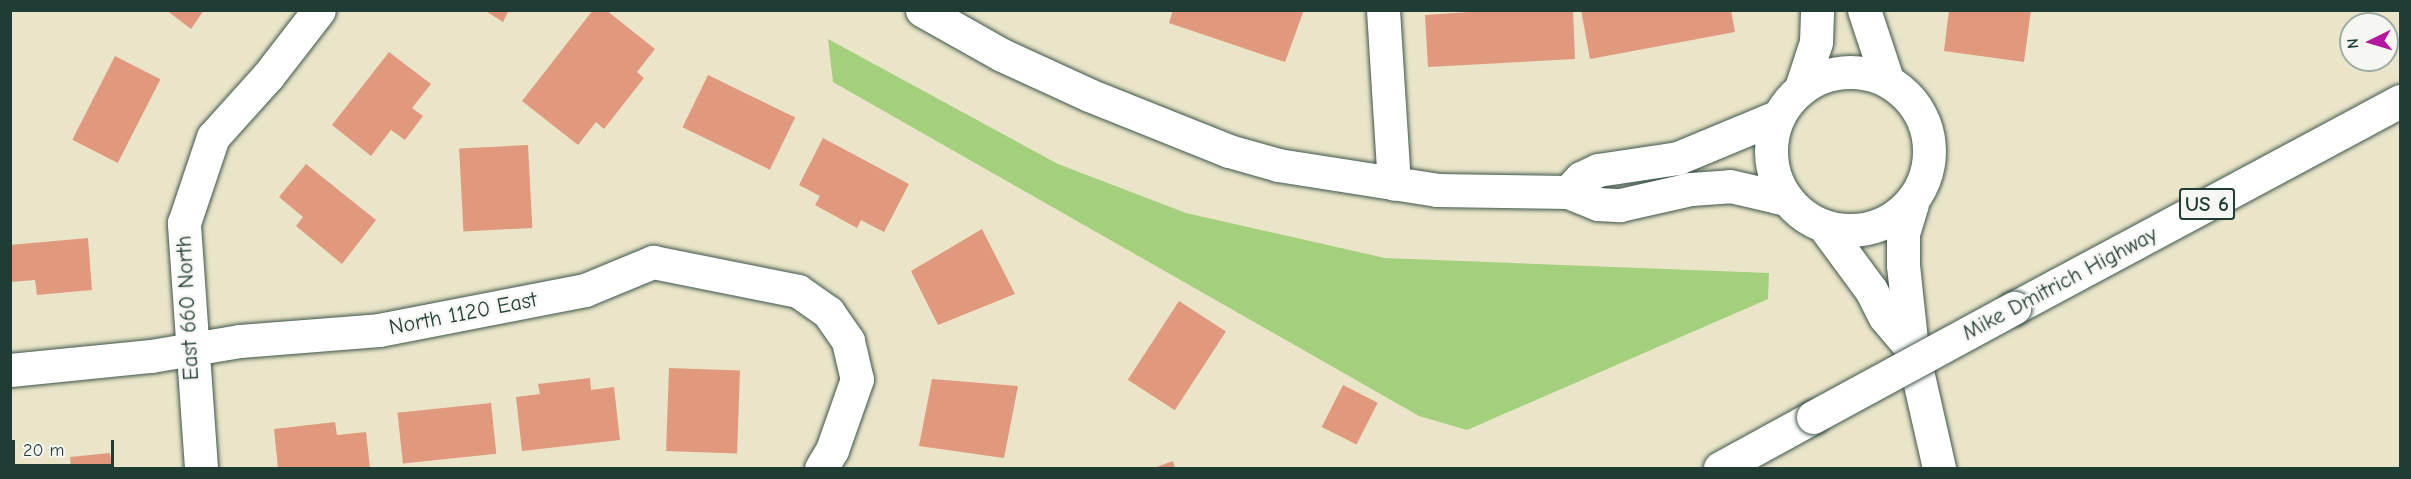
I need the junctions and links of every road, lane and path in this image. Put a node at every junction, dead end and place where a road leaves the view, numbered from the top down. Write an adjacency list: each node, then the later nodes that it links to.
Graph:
1 (319, 10): 15 (main road, East 660 North)
2 (922, 10): 10 (main road)
3 (1383, 10): 10 (main road)
4 (1817, 10): 7 (main road)
5 (1864, 10): 6 (main road)
6 (1887, 79): 7 (main road); 13 (main road)
7 (1801, 88): 9 (main road)
8 (2400, 100): 20 (main road, Mike Dmitrich Highway / US 6, bridge)
9 (1779, 116): 11 (main road); 12 (main road)
10 (1394, 184): 11 (main road)
11 (1568, 192): 12 (main road)
12 (1786, 199): 14 (main road)
13 (1912, 204): 14 (main road); 16 (main road)
14 (1826, 229): 16 (main road)
15 (192, 348): 17 (main road, North 1120 East); 18 (main road, East 660 North); 19 (main road, North 1120 East)
16 (1912, 349): 21 (main road)
17 (10, 370)
18 (201, 468)
19 (821, 468)
20 (1720, 468)
21 (1939, 468)

